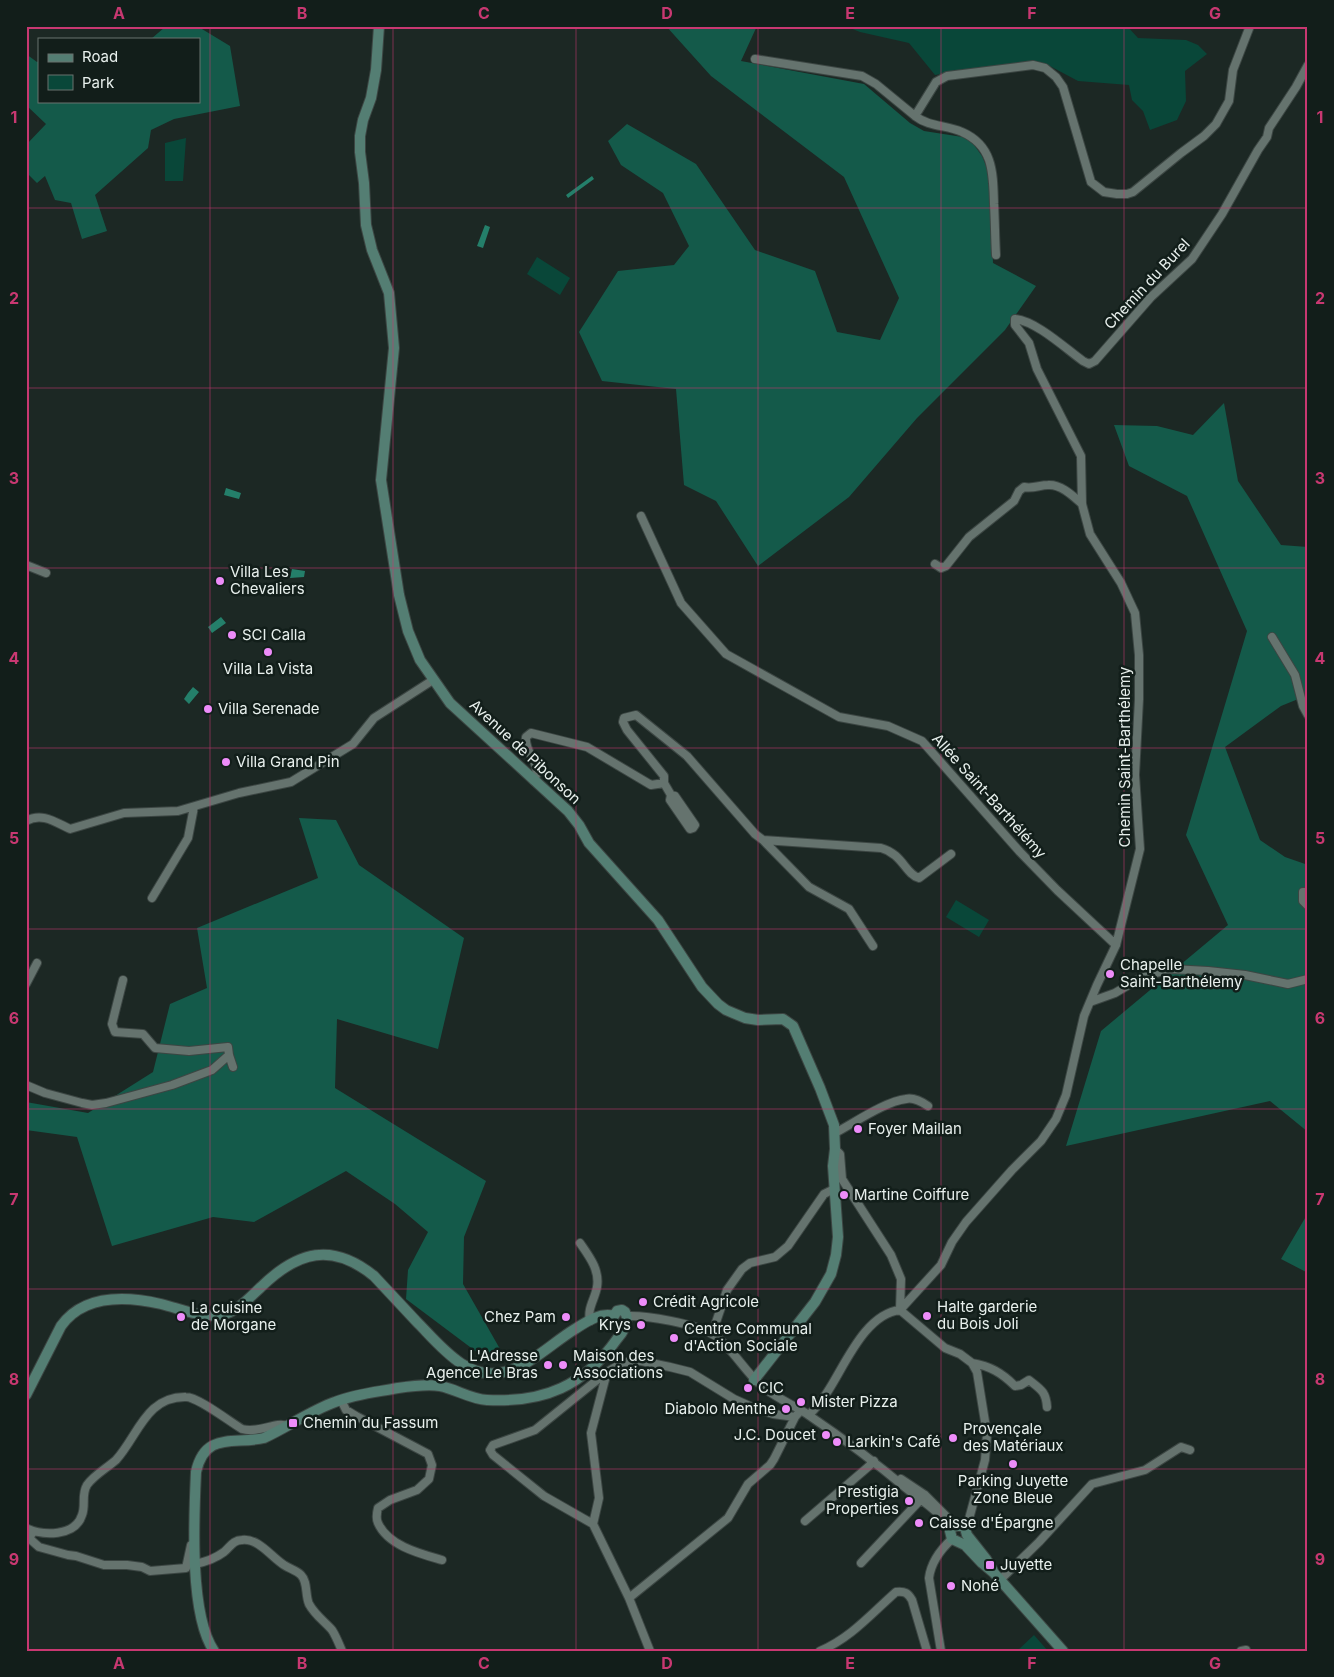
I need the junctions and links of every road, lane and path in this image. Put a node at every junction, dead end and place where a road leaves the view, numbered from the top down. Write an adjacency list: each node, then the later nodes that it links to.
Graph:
1 (379, 26): 14 (street, Avenue de Pibonson)
2 (1250, 26): 5 (street)
3 (755, 59): 5 (street)
4 (1308, 65): 7 (street, Chemin du Burel)
5 (915, 116): 6 (street)
6 (996, 254)
7 (1015, 320): 8 (street, Chemin Saint-Barthélemy)
8 (1082, 504): 10 (street); 26 (street, Chemin Saint-Barthélemy)
9 (640, 516): 26 (street, Allée Saint-Barthélémy)
10 (935, 564)
11 (26, 565): 12 (street)
12 (46, 573)
13 (1272, 637): 15 (street)
14 (433, 680): 16 (street, Avenue de Pibonson); 19 (street)
15 (1308, 715)
16 (534, 780): 17 (street); 37 (street, Avenue de Pibonson)
17 (664, 783): 18 (street); 21 (street)
18 (670, 795)
19 (194, 807): 20 (street); 24 (street)
20 (26, 821)
21 (763, 840): 22 (street); 27 (street)
22 (951, 854)
23 (1308, 892): 25 (street)
24 (152, 898)
25 (1308, 906)
26 (1116, 945): 32 (street, Chemin Saint-Barthélemy)
27 (873, 946)
28 (37, 963): 31 (street)
29 (123, 980): 33 (street)
30 (1308, 980): 32 (street)
31 (26, 984)
32 (1090, 1002): 41 (street, Chemin Saint-Barthélemy)
33 (228, 1055): 34 (street); 35 (street)
34 (233, 1067)
35 (26, 1085)
36 (928, 1106): 37 (street)
37 (835, 1133): 38 (street, Avenue de Pibonson)
38 (835, 1149): 39 (street, Avenue de Pibonson); 41 (street)
39 (834, 1189): 44 (street); 47 (street, Avenue de Pibonson)
40 (580, 1244): 43 (street)
41 (900, 1310): 45 (street); 52 (street, Chemin Saint-Barthélemy)
42 (621, 1319): 43 (street); 44 (street); 49 (street)
43 (590, 1321): 48 (street)
44 (712, 1334): 47 (street)
45 (972, 1363): 50 (street); 61 (street)
46 (607, 1372): 53 (street); 59 (street); 59 (street)
47 (754, 1380): 51 (street)
48 (26, 1395)
49 (341, 1400): 54 (street); 63 (street)
50 (1047, 1407)
51 (801, 1410): 52 (street); 53 (street)
52 (809, 1416): 56 (street)
53 (795, 1417): 67 (street)
54 (287, 1426): 60 (street); 62 (street)
55 (1190, 1450): 66 (street)
56 (874, 1461): 57 (street); 58 (street)
57 (923, 1497): 61 (street); 64 (street)
58 (805, 1520)
59 (593, 1524): 67 (street)
60 (29, 1530): 62 (street)
61 (958, 1532): 66 (street); 73 (street)
62 (194, 1542): 65 (street)
63 (442, 1560)
64 (861, 1562)
65 (195, 1564): 68 (street); 69 (street)
66 (997, 1576): 74 (street)
67 (629, 1598): 70 (street)
68 (214, 1651)
69 (342, 1651)
70 (650, 1651)
71 (820, 1651): 72 (street)
72 (927, 1651)
73 (941, 1651)
74 (1063, 1651)

